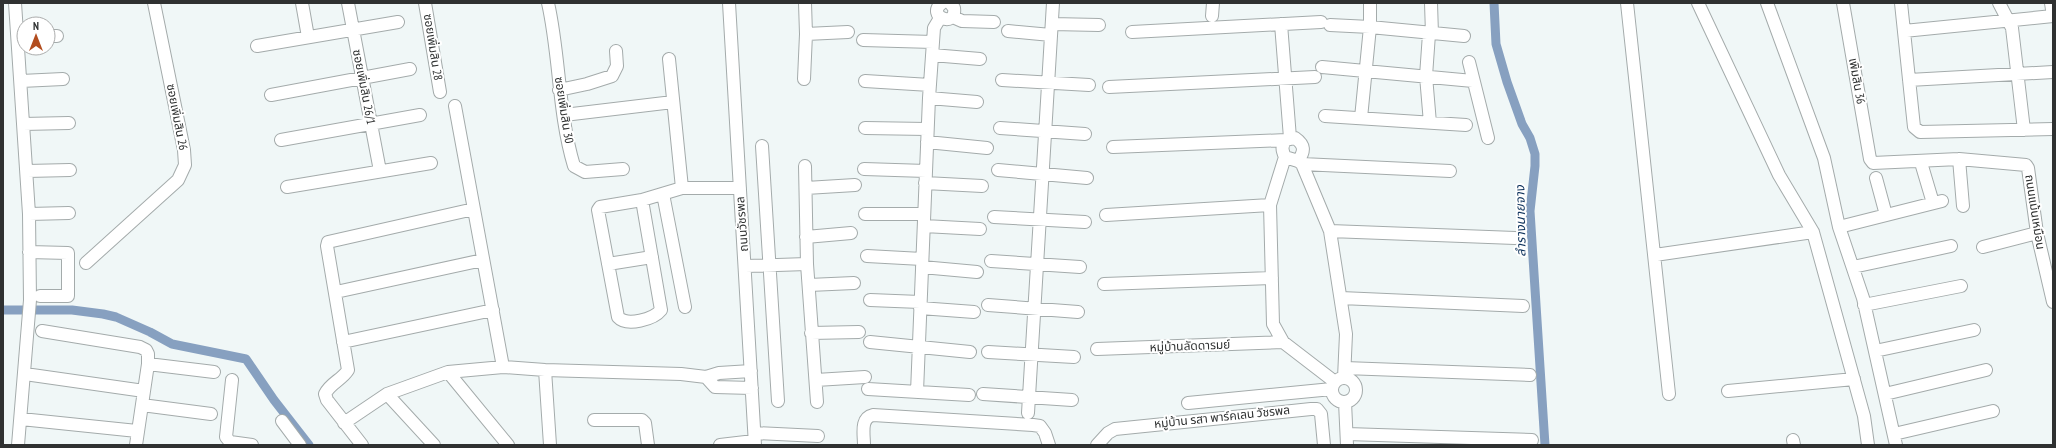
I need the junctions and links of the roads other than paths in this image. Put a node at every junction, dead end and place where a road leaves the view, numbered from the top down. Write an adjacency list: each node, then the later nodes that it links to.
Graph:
1 (15, 3): 21 (street)
2 (154, 3): 152 (street, ซอยเพิ่มสิน 26)
3 (302, 3): 41 (street)
4 (348, 3): 32 (street, ซอยเพิ่มสิน 26/1)
5 (425, 3): 70 (street, ซอยเพิ่มสิน 28)
6 (548, 3): 69 (street, ซอยเพิ่มสิน 30)
7 (729, 3): 120 (street, ถนนวัชรพล)
8 (805, 3): 38 (street)
9 (945, 3): 22 (street); 25 (street)
10 (1053, 3): 33 (street)
11 (1213, 3): 23 (street)
12 (1370, 3): 31 (street)
13 (1431, 3): 39 (street)
14 (1627, 3): 147 (street)
15 (1698, 3): 139 (street)
16 (1767, 3): 136 (street)
17 (1843, 3): 100 (street, เพิ่มสิน 36)
18 (1900, 3): 35 (street)
19 (1999, 3): 26 (street)
20 (2050, 3): 24 (street)
21 (17, 16)
22 (953, 16): 25 (street); 28 (street)
23 (1212, 16)
24 (2053, 16): 26 (street)
25 (940, 18): 43 (street)
26 (2008, 20): 35 (street); 54 (street)
27 (398, 22): 32 (street)
28 (994, 22)
29 (1281, 24): 31 (street); 37 (street); 56 (street)
30 (1099, 25): 33 (street)
31 (1370, 27): 39 (street); 52 (street)
32 (353, 30): 41 (street); 58 (street, ซอยเพิ่มสิน 26/1)
33 (1052, 30): 34 (street); 65 (street)
34 (1008, 31)
35 (1904, 31): 61 (street)
36 (848, 32): 38 (street)
37 (1132, 32)
38 (806, 34): 59 (street)
39 (1430, 34): 40 (street); 55 (street)
40 (1464, 36)
41 (308, 37): 44 (street)
42 (863, 40): 43 (street)
43 (933, 42): 46 (street)
44 (257, 46)
45 (616, 51): 69 (street)
46 (932, 55): 49 (street); 66 (street)
47 (21, 56): 62 (street)
48 (669, 58): 73 (street)
49 (980, 59)
50 (1469, 62): 64 (street)
51 (410, 69): 58 (street)
52 (1365, 71): 55 (street); 56 (street); 79 (street)
53 (2053, 72): 54 (street)
54 (2017, 73): 61 (street); 89 (street)
55 (1426, 76): 64 (street); 81 (street)
56 (1286, 78): 68 (street); 93 (street)
57 (63, 79): 62 (street)
58 (362, 79): 71 (street); 83 (street, ซอยเพิ่มสิน 26/1)
59 (804, 79)
60 (1002, 80): 65 (street)
61 (1909, 80): 89 (street)
62 (21, 81): 82 (street)
63 (865, 81): 66 (street)
64 (1473, 81): 92 (street)
65 (1048, 82): 67 (street); 90 (street)
66 (930, 85): 72 (street)
67 (1090, 85)
68 (1109, 87)
69 (559, 90): 77 (street, ซอยเพิ่มสิน 30)
70 (440, 92)
71 (271, 95)
72 (929, 98): 74 (street); 87 (street)
73 (673, 102): 77 (street); 119 (street)
74 (977, 102)
75 (455, 106): 126 (street)
76 (420, 115): 83 (street)
77 (564, 115): 106 (street, ซอยเพิ่มสิน 30)
78 (1325, 116): 79 (street)
79 (1361, 118): 81 (street)
80 (69, 123): 82 (street)
81 (1430, 123): 84 (street)
82 (24, 124): 109 (street)
83 (371, 124): 94 (street); 110 (street, ซอยเพิ่มสิน 26/1)
84 (1466, 125)
85 (865, 128): 87 (street)
86 (1000, 128): 90 (street)
87 (928, 129): 95 (street)
88 (2053, 129): 89 (street)
89 (2024, 130)
90 (1045, 131): 91 (street); 112 (street)
91 (1085, 134)
92 (1488, 138)
93 (1288, 139): 97 (street); 99 (street); 101 (street)
94 (281, 140)
95 (927, 142): 98 (street); 113 (street)
96 (762, 146): 158 (street)
97 (1113, 147)
98 (987, 148)
99 (1284, 157): 101 (street); 124 (street)
100 (1958, 159): 125 (street); 141 (street, ถนนแม้นเหมือน)
101 (1300, 162): 111 (street); 138 (street)
102 (430, 163): 110 (street)
103 (805, 166): 121 (street)
104 (1922, 166): 131 (street)
105 (864, 168): 113 (street)
106 (624, 169)
107 (70, 170): 109 (street)
108 (998, 170): 112 (street)
109 (26, 171): 128 (street)
110 (380, 171): 118 (street)
111 (1450, 171)
112 (1043, 174): 114 (street); 134 (street)
113 (926, 177): 117 (street); 133 (street)
114 (1087, 178)
115 (1876, 178): 131 (street)
116 (855, 185): 121 (street)
117 (982, 186)
118 (287, 187)
119 (682, 188): 120 (street); 122 (street)
120 (740, 188): 157 (street, ถนนวัชรพล)
121 (806, 188): 142 (street)
122 (664, 194): 123 (street); 176 (street)
123 (642, 200): 149 (street); 154 (street)
124 (1270, 205): 130 (street); 162 (street)
125 (1963, 206)
126 (474, 209): 150 (street); 167 (street)
127 (69, 213): 128 (street)
128 (29, 214): 146 (street)
129 (865, 214): 133 (street)
130 (1106, 215)
131 (1886, 215): 136 (street)
132 (994, 217): 134 (street)
133 (924, 220): 137 (street); 153 (street)
134 (1040, 220): 135 (street); 156 (street)
135 (1085, 222)
136 (1839, 226): 160 (street)
137 (980, 229)
138 (1330, 231): 143 (street); 169 (street)
139 (1813, 232): 147 (street); 207 (street)
140 (851, 233): 142 (street)
141 (2037, 233): 145 (street); 171 (street, ถนนแม้นเหมือน)
142 (806, 237): 155 (street)
143 (1515, 238)
144 (1951, 246): 160 (street)
145 (1983, 247)
146 (29, 252): 168 (street); 168 (street)
147 (1655, 255): 217 (street)
148 (867, 256): 153 (street)
149 (652, 257): 154 (street); 154 (street)
150 (484, 260): 167 (street); 178 (street)
151 (991, 261): 156 (street)
152 (86, 263)
153 (922, 263): 161 (street); 172 (street)
154 (608, 264)
155 (807, 264): 158 (street); 165 (street)
156 (1037, 264): 159 (street); 177 (street)
157 (745, 266): 158 (street); 199 (street, ถนนวัชรพล)
158 (770, 266): 222 (street)
159 (1080, 267)
160 (1852, 267): 174 (street)
161 (977, 272)
162 (1272, 278): 164 (street); 187 (street)
163 (854, 283): 165 (street)
164 (1104, 284)
165 (809, 285): 184 (street)
166 (1961, 286): 174 (street)
167 (336, 292): 185 (street)
168 (35, 298): 202 (street)
169 (1340, 298): 175 (street); 206 (street)
170 (870, 300): 172 (street)
171 (2053, 302)
172 (920, 305): 179 (street); 188 (street)
173 (988, 305): 177 (street)
174 (1864, 305): 190 (street)
175 (1523, 306)
176 (685, 307)
177 (1034, 309): 180 (street); 193 (street)
178 (493, 310): 185 (street); 196 (street)
179 (974, 312)
180 (1078, 312)
181 (1974, 330): 190 (street)
182 (42, 331): 195 (street)
183 (859, 332): 184 (street)
184 (811, 333): 209 (street)
185 (343, 342): 233 (street)
186 (870, 342): 188 (street)
187 (1283, 342): 189 (street, หมู่บ้านลัดดารมย์); 206 (street)
188 (919, 347): 191 (street); 214 (street)
189 (1097, 349)
190 (1875, 351): 218 (street)
191 (970, 352)
192 (988, 352): 193 (street)
193 (1032, 353): 194 (street); 220 (street)
194 (1074, 357)
195 (148, 364): 200 (street); 212 (street)
196 (503, 367): 197 (street); 201 (street)
197 (545, 370): 204 (street); 247 (street)
198 (1986, 370): 218 (street)
199 (751, 371): 204 (street); 210 (street, ถนนวัชรพล)
200 (214, 372)
201 (448, 372): 215 (street); 246 (street)
202 (25, 374): 212 (street); 230 (street)
203 (1530, 375): 206 (street)
204 (706, 377): 210 (street)
205 (865, 377): 209 (street)
206 (1339, 379): 224 (street); 224 (street); 225 (street)
207 (1854, 379): 213 (street); 254 (street)
208 (232, 380): 242 (street)
209 (816, 380): 223 (street)
210 (752, 388): 236 (street, ถนนวัชรพล)
211 (868, 389): 214 (street)
212 (144, 391): 226 (street)
213 (1728, 391)
214 (917, 392): 219 (street)
215 (387, 394): 233 (street); 245 (street)
216 (983, 394): 220 (street)
217 (1669, 394)
218 (1885, 394): 237 (street)
219 (969, 395)
220 (1029, 396): 221 (street); 228 (street)
221 (1072, 400)
222 (778, 401)
223 (817, 402)
224 (1345, 402): 238 (street)
225 (1188, 403)
226 (142, 405): 229 (street); 234 (street)
227 (1993, 411): 237 (street)
228 (1028, 412)
229 (211, 414)
230 (21, 419): 234 (street); 240 (street)
231 (594, 420): 248 (street)
232 (282, 421): 243 (street)
233 (344, 423): 244 (street)
234 (137, 431): 241 (street)
235 (818, 436): 236 (street)
236 (755, 439): 249 (street)
237 (1895, 439)
238 (1347, 440): 239 (street)
239 (1532, 440)
240 (18, 445)
241 (136, 445)
242 (252, 445)
243 (300, 445)
244 (362, 445)
245 (434, 445)
246 (508, 445)
247 (550, 445)
248 (648, 445)
249 (720, 445)
250 (864, 445): 251 (street)
251 (1049, 445)
252 (1097, 445): 253 (street, หมู่บ้าน รสา พาร์คเลน วัชรพล)
253 (1324, 445)
254 (1868, 445)

